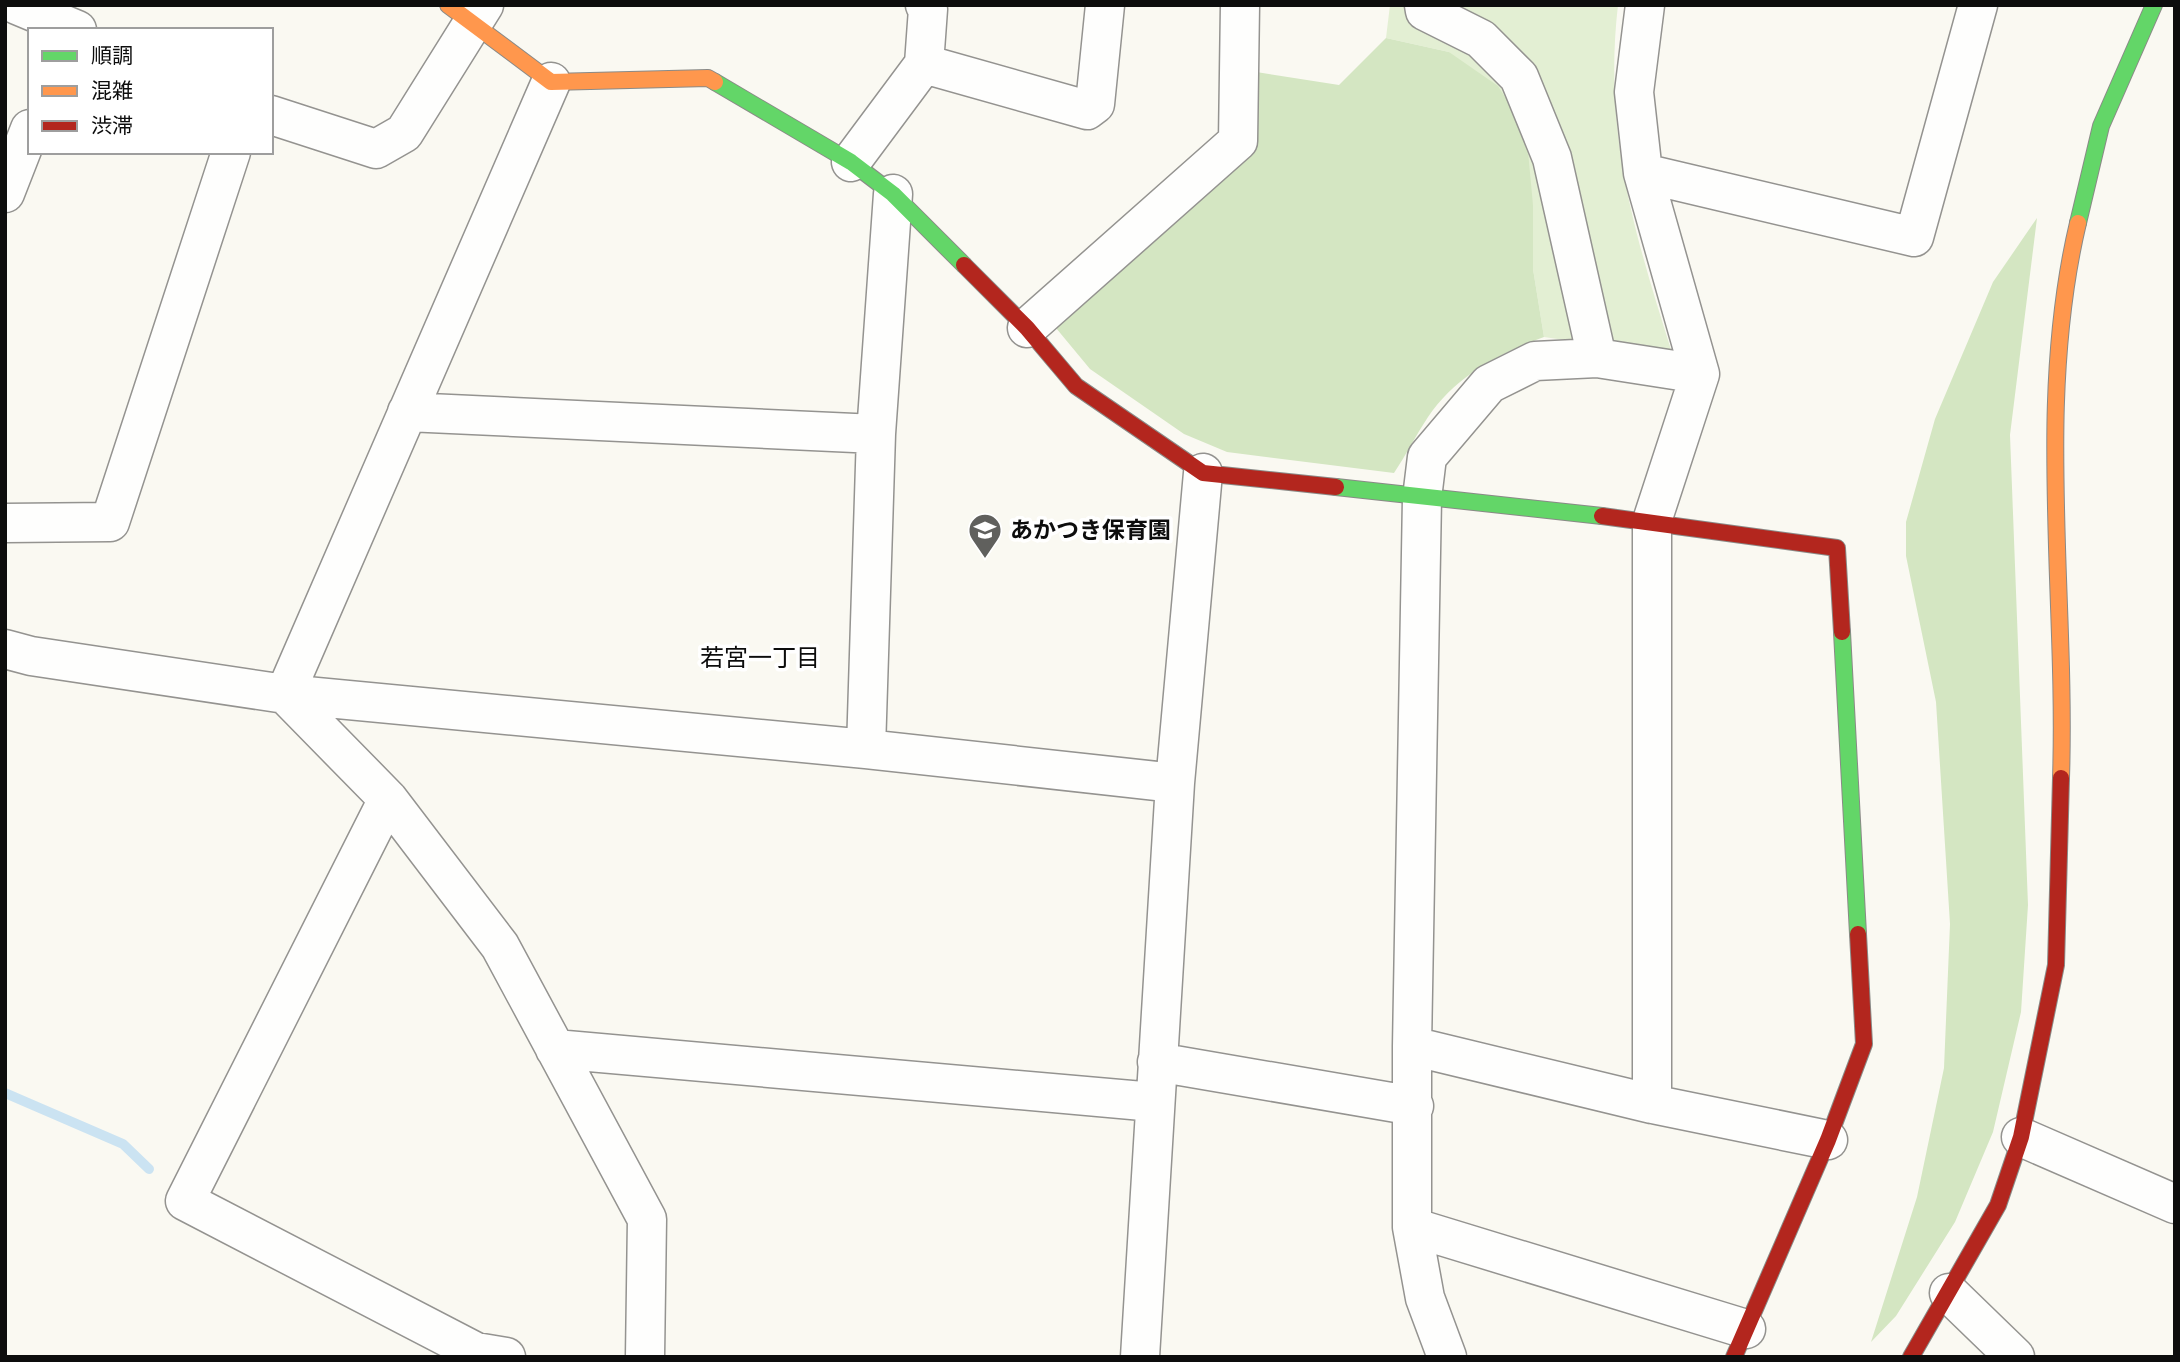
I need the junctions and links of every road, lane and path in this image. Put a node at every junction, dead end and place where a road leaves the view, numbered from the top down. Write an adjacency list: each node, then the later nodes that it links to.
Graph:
1 (17, 5): 10 (street)
2 (925, 5): 11 (street)
3 (1104, 5): 11 (street)
4 (1240, 5): 20 (street)
5 (1424, 5): 21 (street)
6 (1645, 5): 17 (street)
7 (1978, 5): 17 (street)
8 (2154, 5): 40 (street)
9 (469, 12): 12 (street); 13 (street)
10 (70, 28)
11 (924, 64): 16 (street)
12 (551, 82): 16 (street); 23 (street)
13 (273, 116)
14 (28, 134): 18 (street)
15 (230, 154): 28 (street)
16 (851, 162): 19 (street)
17 (1643, 173): 22 (street)
18 (5, 193)
19 (893, 194): 20 (street); 24 (street)
20 (1027, 328): 25 (street)
21 (1597, 358): 22 (street); 26 (street)
22 (1700, 374): 27 (street)
23 (407, 412): 24 (street); 30 (street)
24 (876, 434): 31 (street)
25 (1203, 472): 26 (street); 32 (street)
26 (1422, 498): 27 (street); 34 (street)
27 (1652, 521): 38 (street); 41 (street)
28 (5, 523)
29 (5, 649): 30 (street)
30 (285, 694): 31 (street); 33 (street)
31 (866, 749): 32 (street)
32 (1175, 783): 36 (street)
33 (388, 799): 35 (street); 46 (street)
34 (1412, 1045): 38 (street); 39 (street)
35 (555, 1049): 37 (street); 47 (street)
36 (1157, 1062): 37 (street); 39 (street)
37 (1154, 1102): 48 (street)
38 (1652, 1104): 41 (street)
39 (1413, 1106): 43 (street)
40 (2021, 1137): 42 (street); 44 (street)
41 (1828, 1140): 45 (street)
42 (2175, 1204)
43 (1412, 1227): 45 (street); 49 (street)
44 (1949, 1293): 50 (street); 51 (street)
45 (1740, 1343)
46 (486, 1355)
47 (645, 1357)
48 (1140, 1357)
49 (1447, 1357)
50 (1911, 1357)
51 (2015, 1357)

